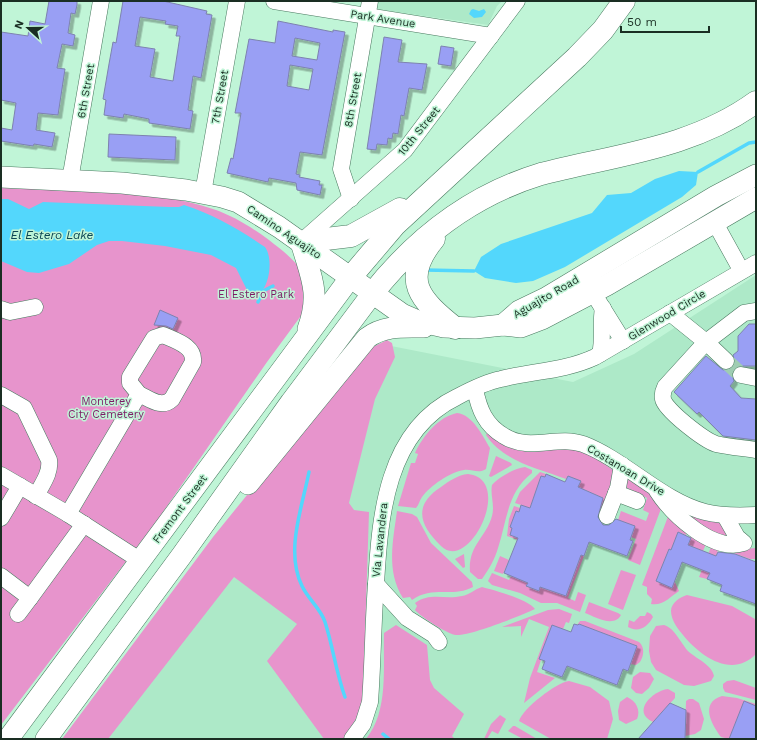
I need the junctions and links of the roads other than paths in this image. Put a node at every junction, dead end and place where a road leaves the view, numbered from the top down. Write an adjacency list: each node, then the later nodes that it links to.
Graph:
1 (102, 1): 11 (street, 6th Street)
2 (237, 1): 13 (street, 7th Street)
3 (274, 1): 6 (street, Park Avenue)
4 (517, 1): 7 (street, 10th Street)
5 (624, 1): 12 (highway)
6 (369, 9): 7 (street, Park Avenue); 15 (street, 8th Street)
7 (491, 36): 15 (street, 10th Street)
8 (756, 102): 16 (highway)
9 (756, 175): 22 (main road, Aguajito Road)
10 (1, 177): 11 (main road, Camino Aguajito)
11 (70, 180): 13 (main road, Camino Aguajito)
12 (432, 190): 18 (highway); 21 (highway)
13 (203, 193): 18 (main road, Camino Aguajito)
14 (756, 198): 17 (main road, Aguajito Road)
15 (351, 199): 18 (street, 10th Street)
16 (460, 210): 23 (highway); 29 (highway)
17 (714, 221): 20 (street); 22 (main road, Aguajito Road)
18 (301, 242): 21 (main road, Camino Aguajito); 31 (main road)
19 (756, 263): 20 (street, Glenwood Circle)
20 (741, 270): 27 (street, Glenwood Circle)
21 (350, 278): 23 (main road, Camino Aguajito); 31 (main road, Fremont Street)
22 (593, 292): 28 (main road, Aguajito Road); 30 (street, Glenwood Circle); 33 (street)
23 (372, 294): 29 (main road, Camino Aguajito); 52 (main road)
24 (35, 307): 25 (street)
25 (1, 309)
26 (756, 311): 32 (street)
27 (670, 313): 30 (street, Glenwood Circle); 32 (street)
28 (503, 325): 29 (main road, Camino Aguajito)
29 (455, 328): 52 (main road)
30 (624, 341): 33 (street, Via Lavandera)
31 (303, 342): 53 (main road, Fremont Street)
32 (706, 342): 34 (street); 38 (street)
33 (600, 354): 35 (street, Via Lavandera)
34 (726, 361)
35 (475, 389): 39 (street, Costanoan Drive); 55 (street, Via Lavandera)
36 (1, 394): 44 (street)
37 (139, 394): 46 (street)
38 (756, 450)
39 (622, 465): 41 (street, Costanoan Drive); 43 (street)
40 (1, 475): 42 (street)
41 (653, 484): 49 (street, Costanoan Drive); 49 (street)
42 (20, 486): 44 (street); 50 (street)
43 (616, 493): 45 (street); 48 (street)
44 (36, 496): 46 (street)
45 (637, 501)
46 (68, 514): 51 (street)
47 (756, 515): 49 (street, Costanoan Drive)
48 (607, 516)
49 (725, 516)
50 (1, 518)
51 (84, 524): 53 (street); 56 (street)
52 (182, 555): 60 (main road)
53 (141, 561): 59 (main road, Fremont Street)
54 (1, 576): 56 (street)
55 (376, 584): 58 (street); 61 (street, Via Lavandera)
56 (30, 598): 57 (street)
57 (18, 614)
58 (439, 642)
59 (8, 739)
60 (46, 739)
61 (352, 739)

